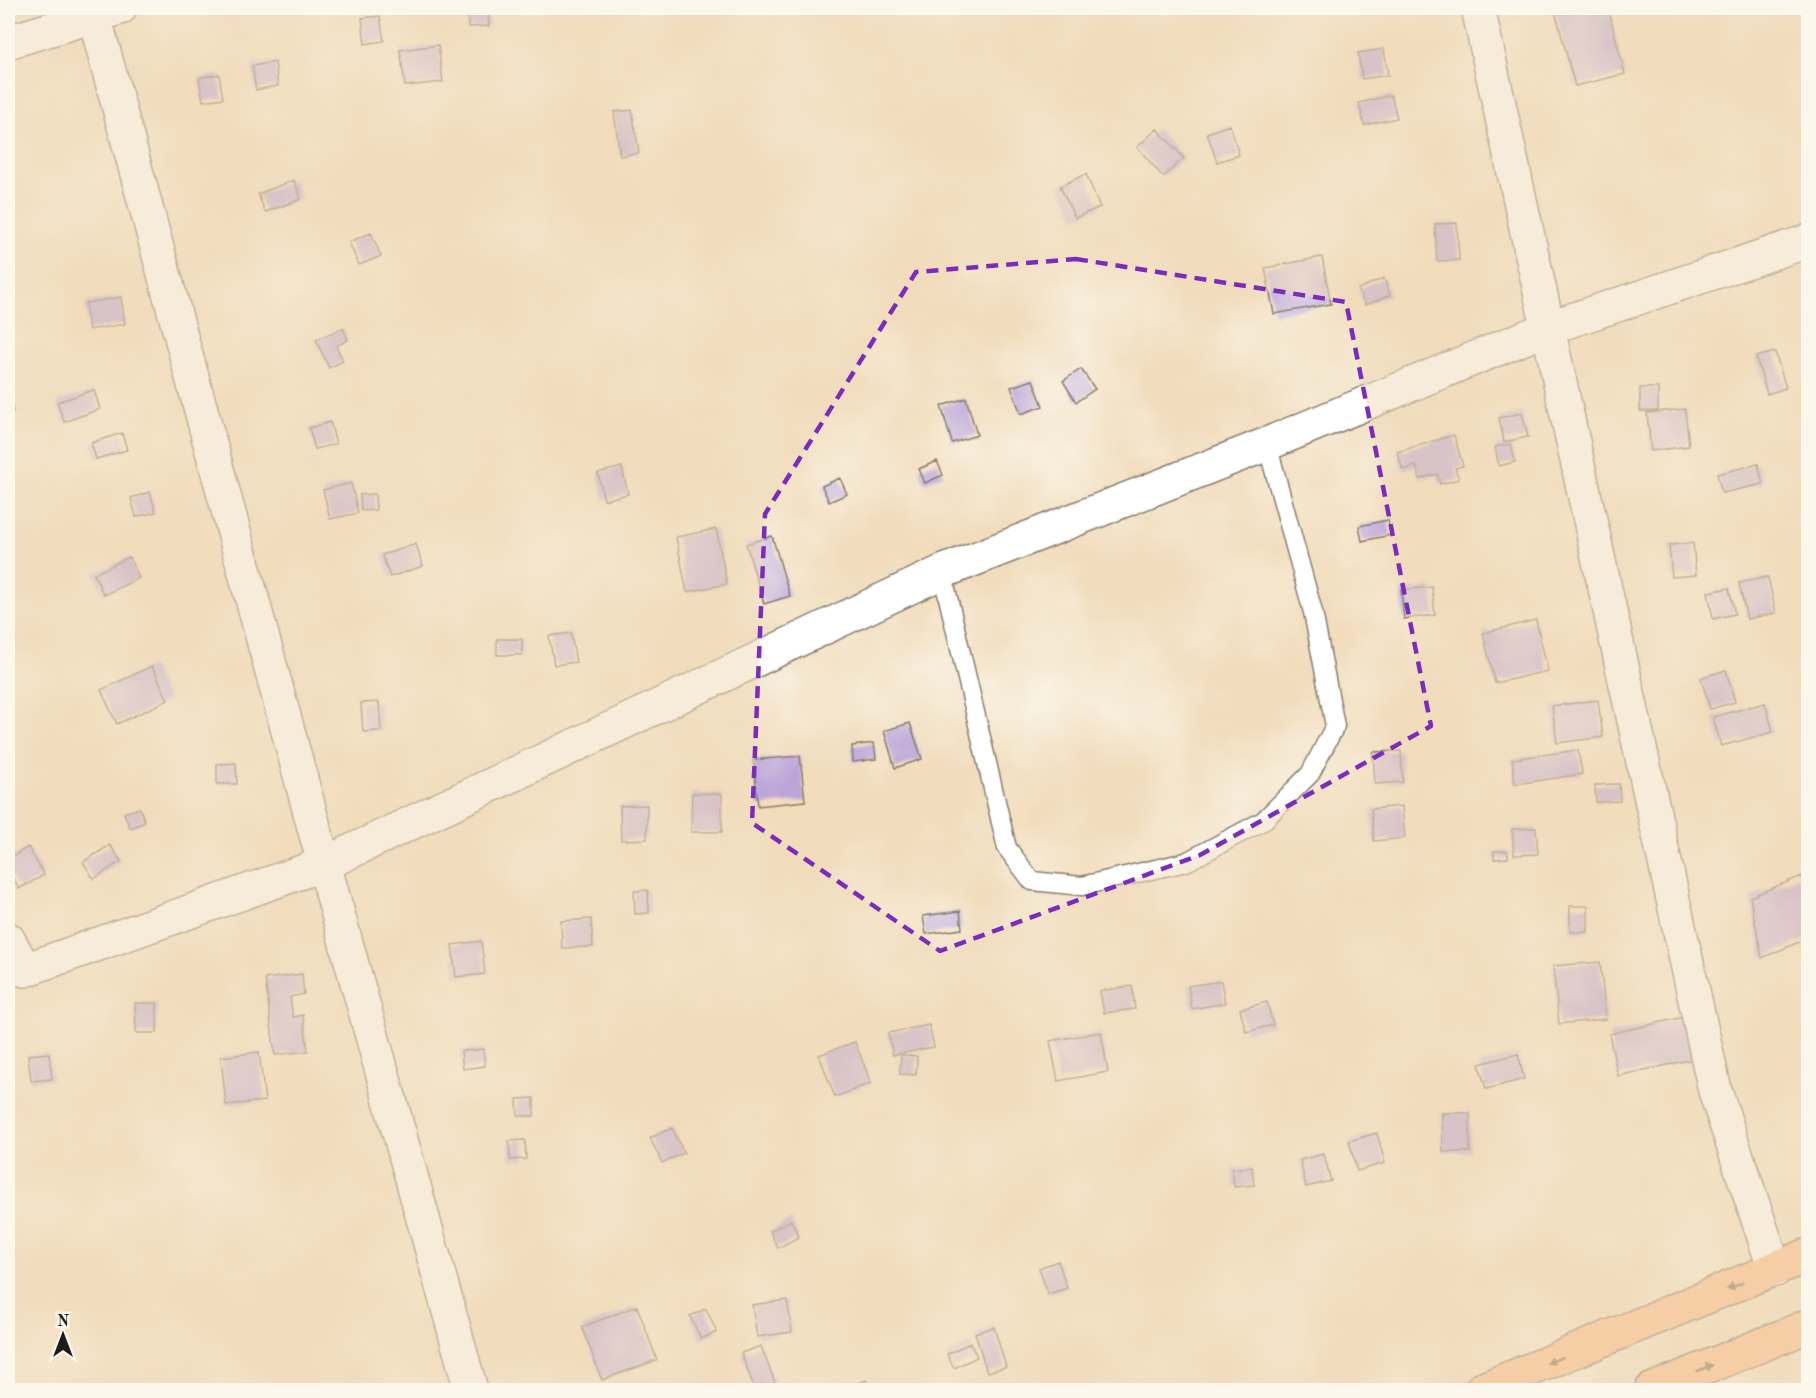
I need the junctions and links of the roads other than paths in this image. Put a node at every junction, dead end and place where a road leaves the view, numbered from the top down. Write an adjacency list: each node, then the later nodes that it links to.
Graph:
1 (1478, 8): 5 (street)
2 (102, 11): 3 (street); 8 (street)
3 (8, 42)
4 (1809, 241): 5 (street)
5 (1548, 328): 6 (street); 12 (street)
6 (1267, 444): 7 (street); 7 (lane)
7 (942, 572): 8 (street)
8 (324, 864): 10 (street); 14 (street)
9 (8, 939): 10 (street)
10 (16, 974)
11 (1809, 1255): 12 (highway)
12 (1775, 1270): 15 (highway, one-way to 15)
13 (1809, 1326): 16 (highway, one-way to 13)
14 (471, 1390)
15 (1481, 1390)
16 (1651, 1390)

